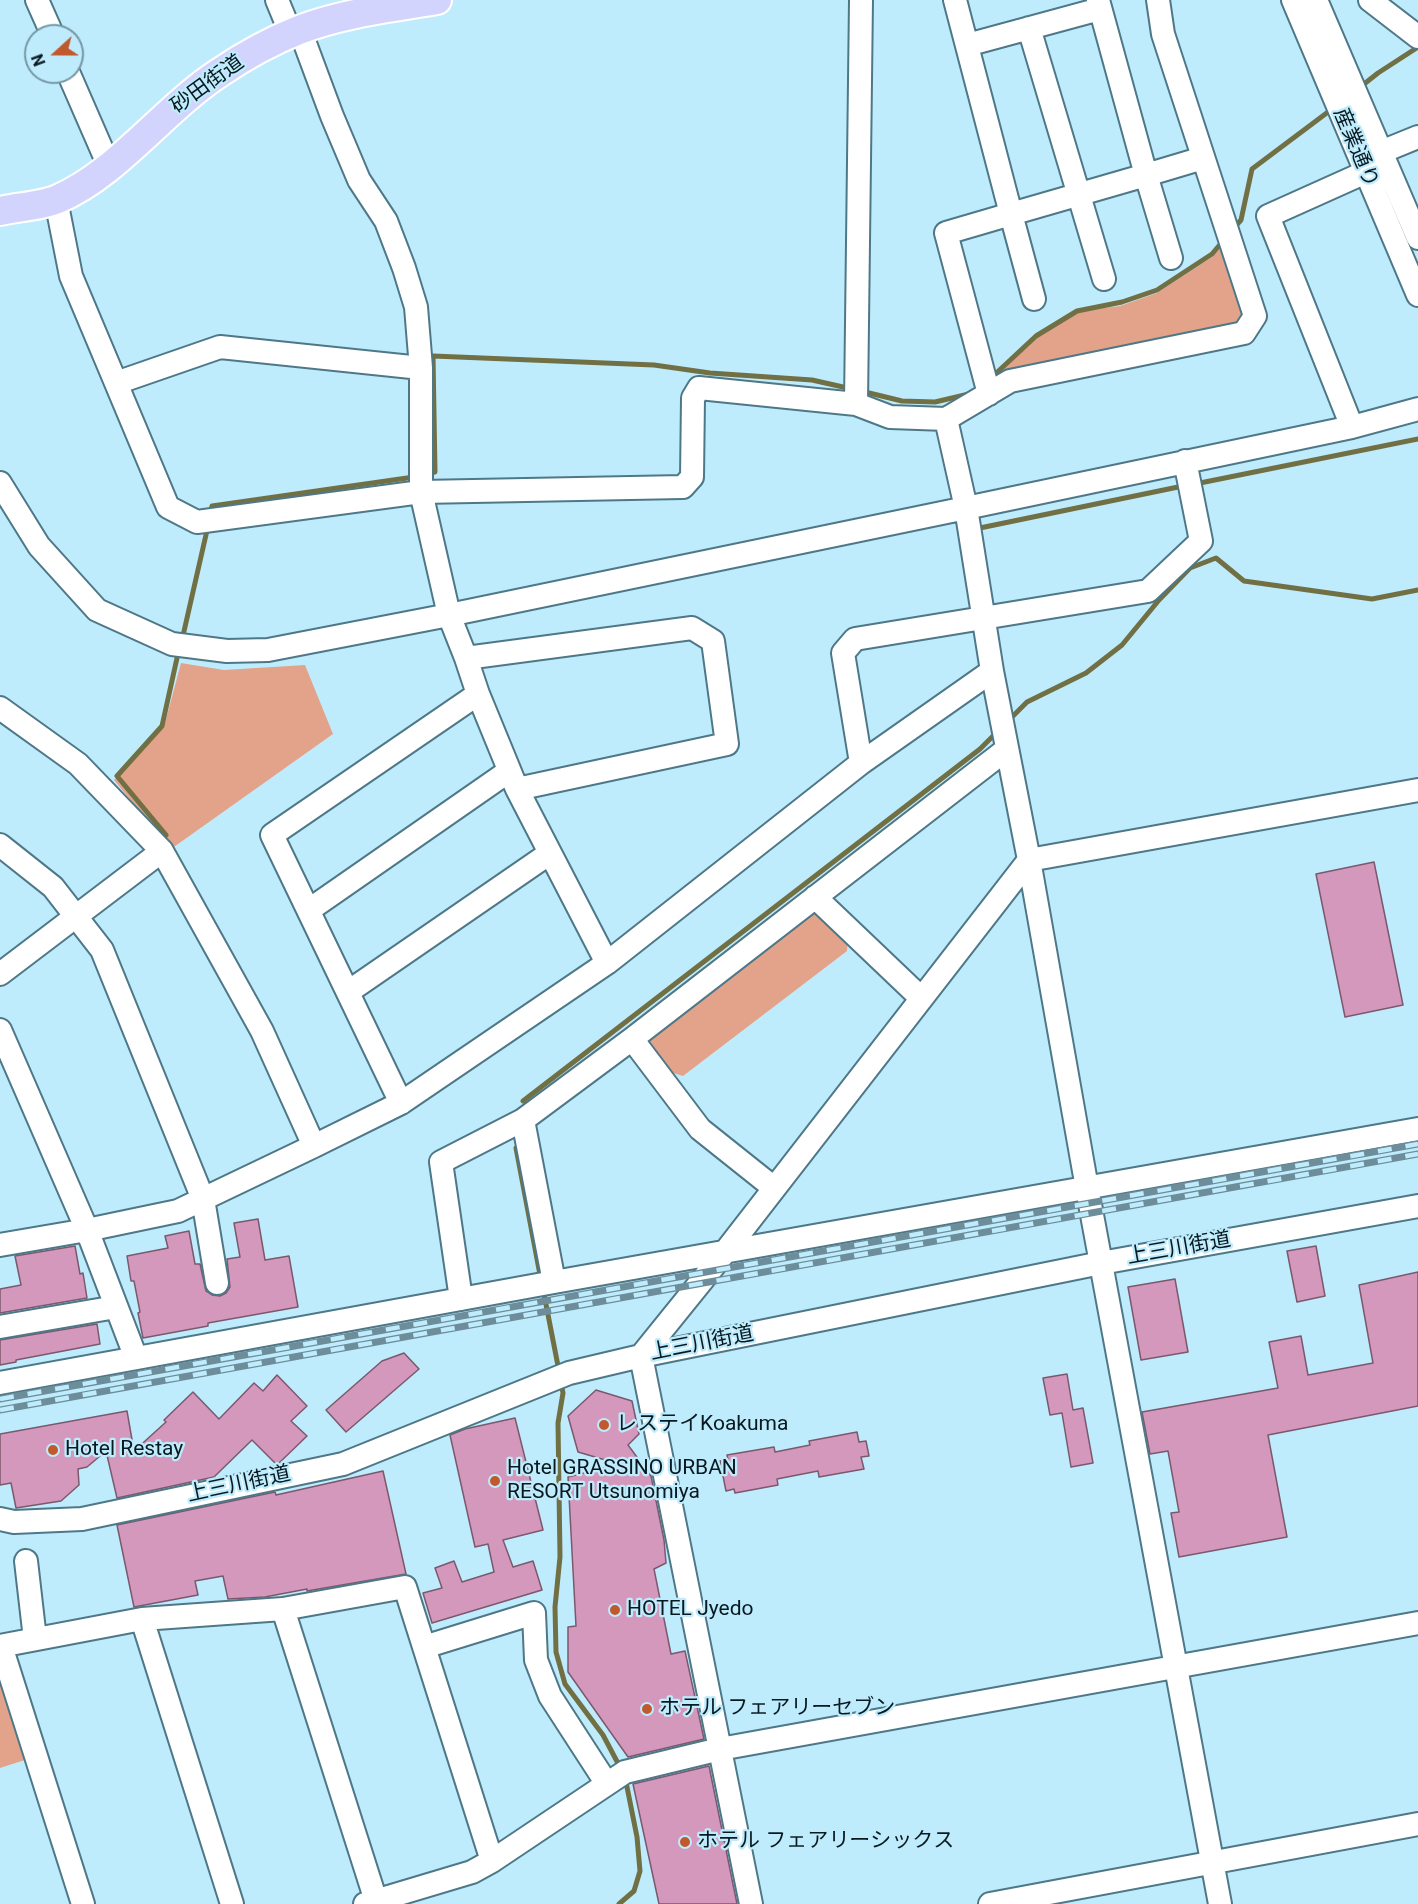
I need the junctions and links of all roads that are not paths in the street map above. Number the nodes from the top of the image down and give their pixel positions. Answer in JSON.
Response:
{"nodes":[{"id":1,"x":37,"y":0,"type":"edge"},
{"id":2,"x":277,"y":0,"type":"edge"},
{"id":3,"x":437,"y":0,"type":"edge"},
{"id":4,"x":861,"y":0,"type":"edge"},
{"id":5,"x":956,"y":0,"type":"edge"},
{"id":6,"x":1158,"y":0,"type":"edge"},
{"id":7,"x":1293,"y":0,"type":"edge"},
{"id":8,"x":1316,"y":0,"type":"edge"},
{"id":9,"x":1370,"y":0,"type":"edge"},
{"id":10,"x":1099,"y":4,"type":"edge"},
{"id":11,"x":48,"y":24,"type":"edge"},
{"id":12,"x":1029,"y":28,"type":"junction"},
{"id":13,"x":296,"y":32,"type":"junction"},
{"id":14,"x":1418,"y":37,"type":"edge"},
{"id":15,"x":967,"y":45,"type":"junction"},
{"id":16,"x":73,"y":84,"type":"edge"},
{"id":17,"x":1418,"y":137,"type":"edge"},
{"id":18,"x":1381,"y":152,"type":"junction"},
{"id":19,"x":1203,"y":158,"type":"junction"},
{"id":20,"x":109,"y":166,"type":"junction"},
{"id":21,"x":1366,"y":172,"type":"junction"},
{"id":22,"x":1146,"y":175,"type":"junction"},
{"id":23,"x":1079,"y":194,"type":"junction"},
{"id":24,"x":56,"y":200,"type":"junction"},
{"id":25,"x":0,"y":211,"type":"edge"},
{"id":26,"x":1011,"y":214,"type":"junction"},
{"id":27,"x":1418,"y":238,"type":"edge"},
{"id":28,"x":1170,"y":258,"type":"dead end"},
{"id":29,"x":1104,"y":279,"type":"dead end"},
{"id":30,"x":1418,"y":295,"type":"edge"},
{"id":31,"x":1034,"y":299,"type":"dead end"},
{"id":32,"x":421,"y":368,"type":"junction"},
{"id":33,"x":116,"y":383,"type":"junction"},
{"id":34,"x":989,"y":394,"type":"junction"},
{"id":35,"x":856,"y":404,"type":"junction"},
{"id":36,"x":1418,"y":409,"type":"edge"},
{"id":37,"x":946,"y":419,"type":"junction"},
{"id":38,"x":1352,"y":427,"type":"junction"},
{"id":39,"x":1185,"y":462,"type":"junction"},
{"id":40,"x":0,"y":483,"type":"edge"},
{"id":41,"x":421,"y":492,"type":"junction"},
{"id":42,"x":966,"y":508,"type":"junction"},
{"id":43,"x":449,"y":615,"type":"junction"},
{"id":44,"x":983,"y":618,"type":"junction"},
{"id":45,"x":466,"y":658,"type":"junction"},
{"id":46,"x":992,"y":671,"type":"junction"},
{"id":47,"x":478,"y":694,"type":"junction"},
{"id":48,"x":0,"y":708,"type":"edge"},
{"id":49,"x":1007,"y":749,"type":"junction"},
{"id":50,"x":861,"y":763,"type":"junction"},
{"id":51,"x":513,"y":780,"type":"junction"},
{"id":52,"x":1418,"y":790,"type":"edge"},
{"id":53,"x":0,"y":845,"type":"edge"},
{"id":54,"x":162,"y":851,"type":"junction"},
{"id":55,"x":550,"y":853,"type":"junction"},
{"id":56,"x":1029,"y":860,"type":"junction"},
{"id":57,"x":815,"y":897,"type":"junction"},
{"id":58,"x":309,"y":910,"type":"junction"},
{"id":59,"x":76,"y":916,"type":"junction"},
{"id":60,"x":607,"y":963,"type":"junction"},
{"id":61,"x":0,"y":974,"type":"edge"},
{"id":62,"x":348,"y":992,"type":"junction"},
{"id":63,"x":921,"y":998,"type":"junction"},
{"id":64,"x":0,"y":1030,"type":"edge"},
{"id":65,"x":632,"y":1039,"type":"junction"},
{"id":66,"x":401,"y":1103,"type":"junction"},
{"id":67,"x":523,"y":1120,"type":"junction"},
{"id":68,"x":1418,"y":1129,"type":"edge"},
{"id":69,"x":314,"y":1146,"type":"junction"},
{"id":70,"x":774,"y":1188,"type":"junction"},
{"id":71,"x":1088,"y":1188,"type":"junction"},
{"id":72,"x":203,"y":1199,"type":"junction"},
{"id":73,"x":1418,"y":1206,"type":"edge"},
{"id":74,"x":87,"y":1230,"type":"junction"},
{"id":75,"x":0,"y":1245,"type":"edge"},
{"id":76,"x":725,"y":1252,"type":"junction"},
{"id":77,"x":1101,"y":1263,"type":"junction"},
{"id":78,"x":554,"y":1282,"type":"junction"},
{"id":79,"x":217,"y":1283,"type":"dead end"},
{"id":80,"x":461,"y":1299,"type":"junction"},
{"id":81,"x":116,"y":1307,"type":"junction"},
{"id":82,"x":0,"y":1327,"type":"edge"},
{"id":83,"x":641,"y":1356,"type":"junction"},
{"id":84,"x":136,"y":1358,"type":"junction"},
{"id":85,"x":0,"y":1383,"type":"edge"},
{"id":86,"x":0,"y":1519,"type":"edge"},
{"id":87,"x":26,"y":1561,"type":"dead end"},
{"id":88,"x":283,"y":1609,"type":"junction"},
{"id":89,"x":142,"y":1619,"type":"junction"},
{"id":90,"x":1418,"y":1623,"type":"edge"},
{"id":91,"x":35,"y":1639,"type":"junction"},
{"id":92,"x":1,"y":1646,"type":"edge"},
{"id":93,"x":424,"y":1647,"type":"junction"},
{"id":94,"x":1176,"y":1666,"type":"junction"},
{"id":95,"x":720,"y":1749,"type":"junction"},
{"id":96,"x":607,"y":1784,"type":"junction"},
{"id":97,"x":1418,"y":1824,"type":"edge"},
{"id":98,"x":492,"y":1862,"type":"junction"},
{"id":99,"x":1212,"y":1862,"type":"junction"},
{"id":100,"x":373,"y":1903,"type":"edge"},
{"id":101,"x":83,"y":1904,"type":"edge"},
{"id":102,"x":232,"y":1904,"type":"edge"},
{"id":103,"x":751,"y":1904,"type":"edge"},
{"id":104,"x":990,"y":1904,"type":"edge"},
{"id":105,"x":1220,"y":1904,"type":"edge"}],
"edges":[{"from":1,"to":11,"type":"street"},
{"from":2,"to":13,"type":"street"},
{"from":3,"to":13,"type":"main road","name":"砂田街道"},
{"from":4,"to":35,"type":"street"},
{"from":5,"to":15,"type":"street"},
{"from":6,"to":19,"type":"street"},
{"from":7,"to":21,"type":"street","name":"産業通り"},
{"from":8,"to":18,"type":"street","name":"産業通り"},
{"from":9,"to":14,"type":"street"},
{"from":10,"to":12,"type":"street"},
{"from":10,"to":22,"type":"street"},
{"from":12,"to":15,"type":"street"},
{"from":12,"to":23,"type":"street"},
{"from":13,"to":20,"type":"main road","name":"砂田街道"},
{"from":13,"to":32,"type":"street"},
{"from":15,"to":26,"type":"street"},
{"from":16,"to":20,"type":"street"},
{"from":17,"to":18,"type":"street"},
{"from":18,"to":21,"type":"street"},
{"from":18,"to":27,"type":"street","name":"産業通り"},
{"from":19,"to":22,"type":"street"},
{"from":19,"to":34,"type":"street"},
{"from":20,"to":24,"type":"main road","name":"砂田街道"},
{"from":21,"to":30,"type":"street","name":"産業通り"},
{"from":21,"to":38,"type":"street"},
{"from":22,"to":23,"type":"street"},
{"from":22,"to":28,"type":"street"},
{"from":23,"to":26,"type":"street"},
{"from":23,"to":29,"type":"street"},
{"from":24,"to":25,"type":"main road","name":"砂田街道"},
{"from":24,"to":33,"type":"street"},
{"from":26,"to":31,"type":"street"},
{"from":26,"to":34,"type":"street"},
{"from":32,"to":33,"type":"street"},
{"from":32,"to":41,"type":"street"},
{"from":33,"to":41,"type":"street"},
{"from":34,"to":37,"type":"street"},
{"from":35,"to":37,"type":"street"},
{"from":35,"to":41,"type":"street"},
{"from":36,"to":38,"type":"street"},
{"from":37,"to":42,"type":"street"},
{"from":38,"to":39,"type":"street"},
{"from":39,"to":42,"type":"street"},
{"from":39,"to":44,"type":"street"},
{"from":40,"to":43,"type":"street"},
{"from":41,"to":43,"type":"street"},
{"from":42,"to":43,"type":"street"},
{"from":42,"to":44,"type":"street"},
{"from":43,"to":45,"type":"street"},
{"from":44,"to":46,"type":"street"},
{"from":44,"to":50,"type":"street"},
{"from":45,"to":47,"type":"street"},
{"from":45,"to":51,"type":"street"},
{"from":46,"to":49,"type":"street"},
{"from":46,"to":50,"type":"street"},
{"from":47,"to":51,"type":"street"},
{"from":47,"to":58,"type":"street"},
{"from":48,"to":54,"type":"street"},
{"from":49,"to":56,"type":"street"},
{"from":49,"to":57,"type":"street"},
{"from":50,"to":60,"type":"street"},
{"from":51,"to":55,"type":"street"},
{"from":51,"to":58,"type":"street"},
{"from":52,"to":56,"type":"street"},
{"from":53,"to":59,"type":"street"},
{"from":54,"to":59,"type":"street"},
{"from":54,"to":69,"type":"street"},
{"from":55,"to":60,"type":"street"},
{"from":55,"to":62,"type":"street"},
{"from":56,"to":63,"type":"street"},
{"from":56,"to":71,"type":"street"},
{"from":57,"to":63,"type":"street"},
{"from":57,"to":65,"type":"street"},
{"from":58,"to":62,"type":"street"},
{"from":59,"to":61,"type":"street"},
{"from":59,"to":72,"type":"street"},
{"from":60,"to":66,"type":"street"},
{"from":62,"to":66,"type":"street"},
{"from":63,"to":70,"type":"street"},
{"from":64,"to":74,"type":"street"},
{"from":65,"to":67,"type":"street"},
{"from":65,"to":70,"type":"street"},
{"from":66,"to":69,"type":"street"},
{"from":67,"to":78,"type":"street"},
{"from":67,"to":80,"type":"street"},
{"from":68,"to":71,"type":"street"},
{"from":69,"to":72,"type":"street"},
{"from":70,"to":76,"type":"street"},
{"from":71,"to":76,"type":"street"},
{"from":71,"to":77,"type":"street"},
{"from":72,"to":74,"type":"street"},
{"from":72,"to":79,"type":"street"},
{"from":73,"to":77,"type":"street","name":"上三川街道"},
{"from":74,"to":75,"type":"street"},
{"from":74,"to":81,"type":"street"},
{"from":76,"to":78,"type":"street"},
{"from":76,"to":83,"type":"street"},
{"from":77,"to":83,"type":"street","name":"上三川街道"},
{"from":77,"to":94,"type":"street"},
{"from":78,"to":80,"type":"street"},
{"from":80,"to":84,"type":"street"},
{"from":81,"to":82,"type":"street"},
{"from":81,"to":84,"type":"street"},
{"from":83,"to":86,"type":"street","name":"上三川街道"},
{"from":83,"to":95,"type":"street"},
{"from":84,"to":85,"type":"street"},
{"from":87,"to":91,"type":"street"},
{"from":88,"to":89,"type":"street"},
{"from":88,"to":93,"type":"street"},
{"from":88,"to":100,"type":"street"},
{"from":89,"to":91,"type":"street"},
{"from":89,"to":102,"type":"street"},
{"from":90,"to":94,"type":"street"},
{"from":91,"to":92,"type":"street"},
{"from":92,"to":101,"type":"street"},
{"from":93,"to":96,"type":"street"},
{"from":93,"to":98,"type":"street"},
{"from":94,"to":95,"type":"street"},
{"from":94,"to":99,"type":"street"},
{"from":95,"to":96,"type":"street"},
{"from":95,"to":103,"type":"street"},
{"from":96,"to":98,"type":"street"},
{"from":97,"to":99,"type":"street"},
{"from":98,"to":100,"type":"street"},
{"from":99,"to":104,"type":"street"},
{"from":99,"to":105,"type":"street"}]}
